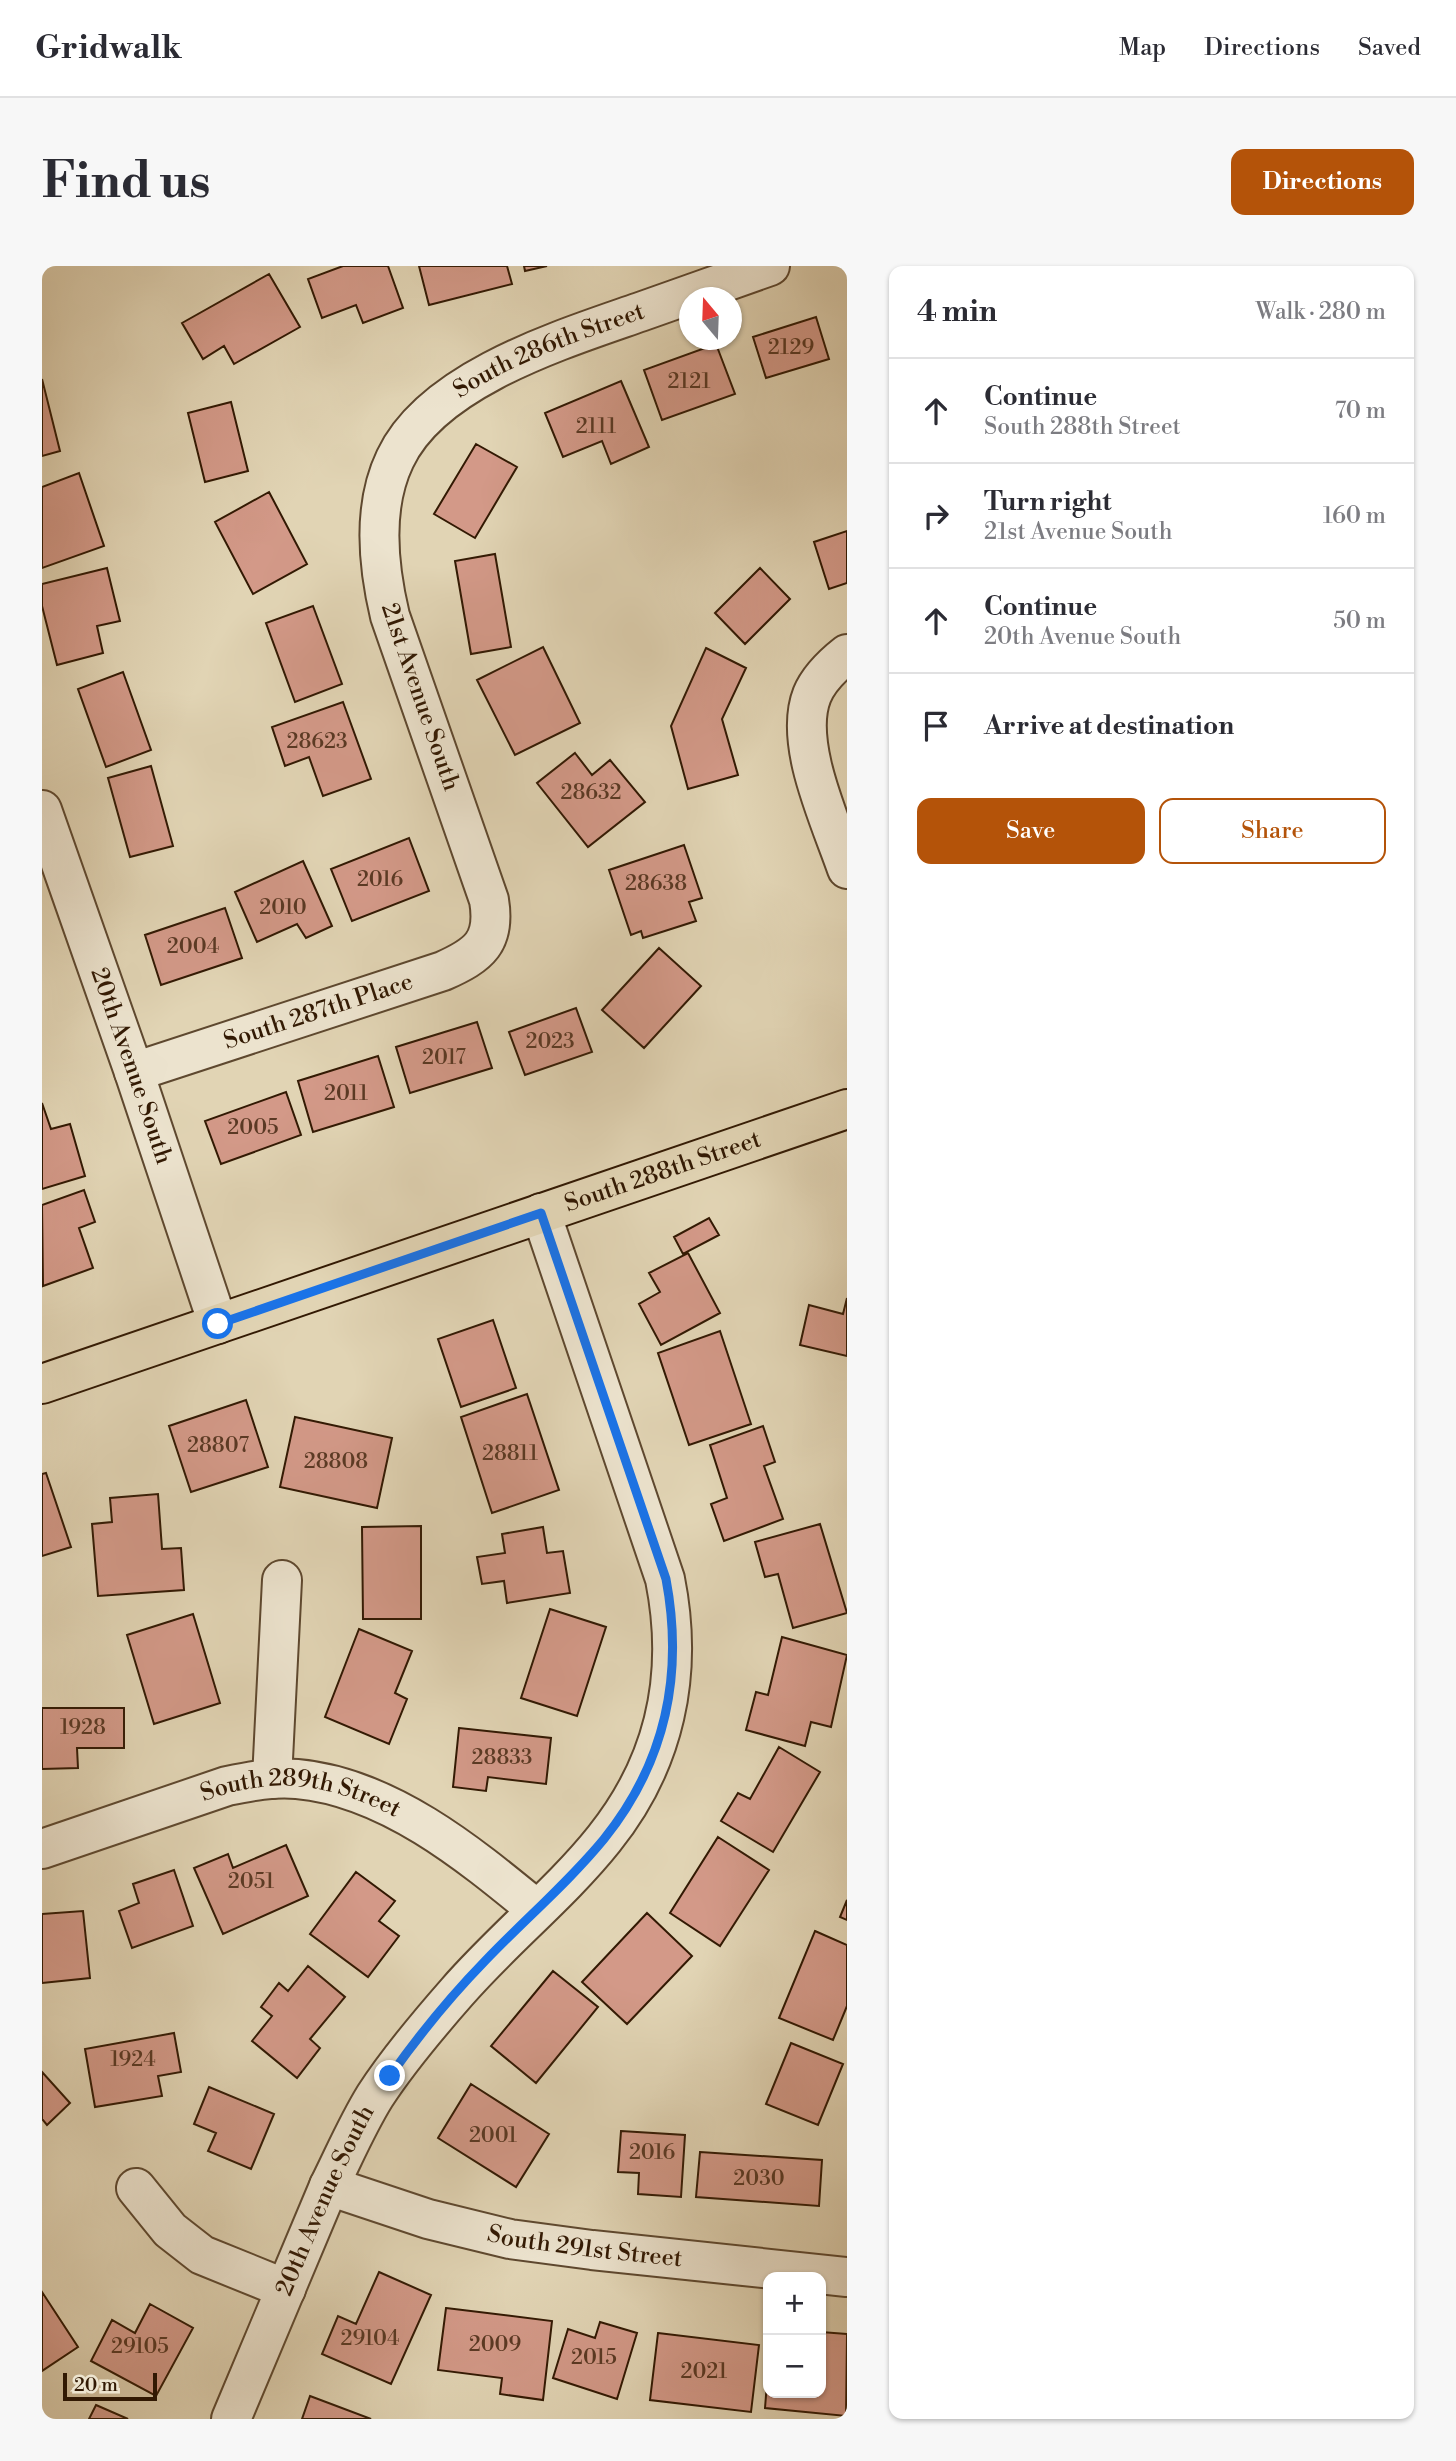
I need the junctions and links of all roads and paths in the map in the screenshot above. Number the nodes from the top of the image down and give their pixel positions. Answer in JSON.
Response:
{"nodes":[{"id":1,"x":770,"y":266,"type":"edge"},
{"id":2,"x":395,"y":459,"type":"joint"},
{"id":3,"x":834,"y":666,"type":"edge"},
{"id":4,"x":42,"y":810,"type":"edge"},
{"id":5,"x":847,"y":869,"type":"edge"},
{"id":6,"x":491,"y":932,"type":"joint"},
{"id":7,"x":134,"y":1072,"type":"junction"},
{"id":8,"x":847,"y":1109,"type":"edge"},
{"id":9,"x":541,"y":1213,"type":"junction"},
{"id":10,"x":218,"y":1324,"type":"junction"},
{"id":11,"x":42,"y":1384,"type":"edge"},
{"id":12,"x":282,"y":1580,"type":"dead end"},
{"id":13,"x":272,"y":1779,"type":"junction"},
{"id":14,"x":42,"y":1849,"type":"edge"},
{"id":15,"x":536,"y":1909,"type":"junction"},
{"id":16,"x":329,"y":2186,"type":"junction"},
{"id":17,"x":136,"y":2188,"type":"dead end"},
{"id":18,"x":847,"y":2277,"type":"edge"},
{"id":19,"x":286,"y":2289,"type":"junction"},
{"id":20,"x":232,"y":2419,"type":"edge"}],
"edges":[{"from":1,"to":2,"type":"street","name":"South 286th Street"},
{"from":2,"to":6,"type":"street","name":"21st Avenue South"},
{"from":3,"to":5,"type":"street"},
{"from":4,"to":7,"type":"street","name":"20th Avenue South"},
{"from":6,"to":7,"type":"street","name":"South 287th Place"},
{"from":7,"to":10,"type":"street","name":"20th Avenue South"},
{"from":8,"to":9,"type":"main road","name":"South 288th Street"},
{"from":9,"to":10,"type":"main road","name":"South 288th Street"},
{"from":9,"to":15,"type":"street"},
{"from":10,"to":11,"type":"main road","name":"South 288th Street"},
{"from":12,"to":13,"type":"street"},
{"from":13,"to":14,"type":"street","name":"South 289th Street"},
{"from":13,"to":15,"type":"street","name":"South 289th Street"},
{"from":15,"to":16,"type":"street","name":"20th Avenue South"},
{"from":16,"to":18,"type":"street","name":"South 291st Street"},
{"from":16,"to":19,"type":"street","name":"20th Avenue South"},
{"from":17,"to":19,"type":"street"},
{"from":19,"to":20,"type":"street","name":"20th Avenue South"}]}
